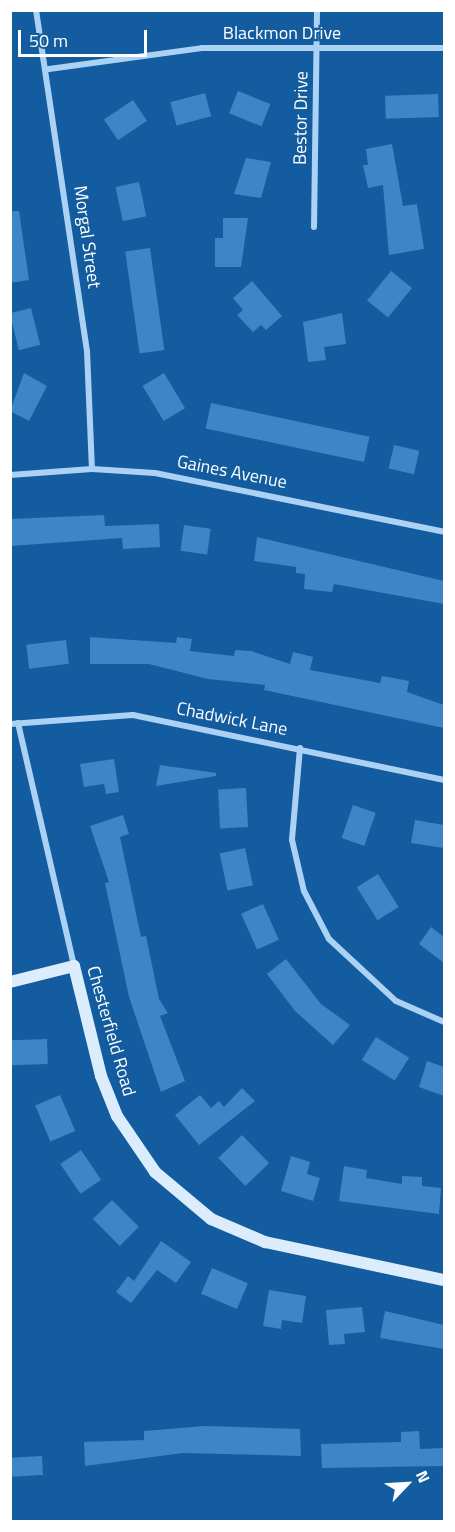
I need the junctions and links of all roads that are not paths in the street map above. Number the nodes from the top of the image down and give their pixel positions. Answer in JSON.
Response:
{"nodes":[{"id":1,"x":36,"y":10,"type":"edge"},
{"id":2,"x":317,"y":10,"type":"edge"},
{"id":3,"x":317,"y":47,"type":"junction"},
{"id":4,"x":444,"y":48,"type":"edge"},
{"id":5,"x":49,"y":69,"type":"junction"},
{"id":6,"x":314,"y":226,"type":"dead end"},
{"id":7,"x":92,"y":469,"type":"junction"},
{"id":8,"x":10,"y":475,"type":"edge"},
{"id":9,"x":444,"y":531,"type":"edge"},
{"id":10,"x":14,"y":723,"type":"edge"},
{"id":11,"x":300,"y":748,"type":"junction"},
{"id":12,"x":444,"y":780,"type":"edge"},
{"id":13,"x":74,"y":966,"type":"junction"},
{"id":14,"x":10,"y":982,"type":"edge"},
{"id":15,"x":444,"y":1022,"type":"edge"},
{"id":16,"x":444,"y":1280,"type":"edge"}],
"edges":[{"from":1,"to":5,"type":"street","name":"Morgal Street"},
{"from":2,"to":3,"type":"street","name":"Bestor Drive"},
{"from":3,"to":4,"type":"street","name":"Blackmon Drive"},
{"from":3,"to":5,"type":"street","name":"Blackmon Drive"},
{"from":3,"to":6,"type":"street","name":"Bestor Drive"},
{"from":5,"to":7,"type":"street","name":"Morgal Street"},
{"from":7,"to":8,"type":"street","name":"Gaines Avenue"},
{"from":7,"to":9,"type":"street","name":"Gaines Avenue"},
{"from":10,"to":11,"type":"street","name":"Chadwick Lane"},
{"from":10,"to":13,"type":"street","name":"Chesterfield Road"},
{"from":11,"to":12,"type":"street","name":"Chadwick Lane"},
{"from":11,"to":15,"type":"street"},
{"from":13,"to":14,"type":"street"},
{"from":13,"to":16,"type":"street","name":"Chesterfield Road"}]}
